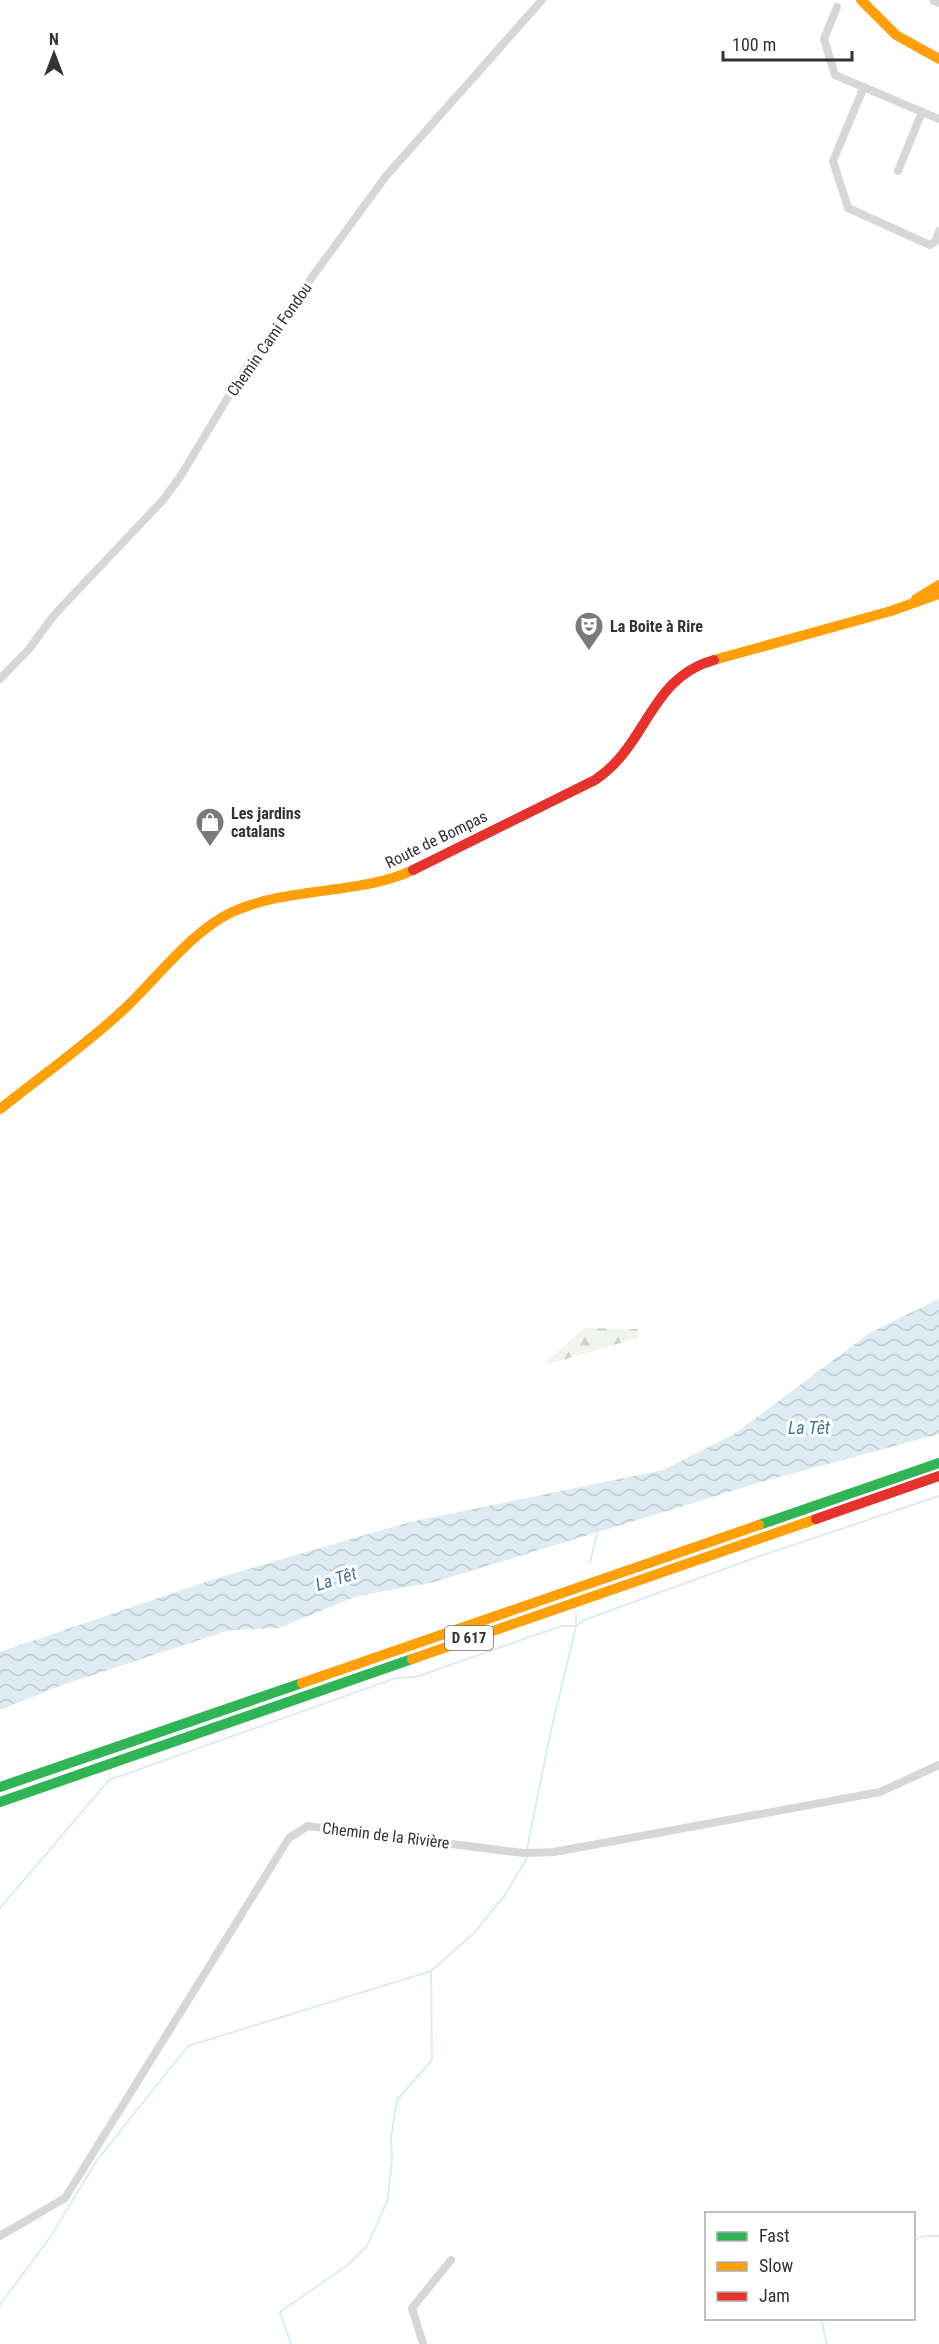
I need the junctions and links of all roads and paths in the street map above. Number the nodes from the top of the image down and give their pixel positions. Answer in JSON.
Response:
{"nodes":[{"id":1,"x":542,"y":0,"type":"edge"},
{"id":2,"x":861,"y":0,"type":"edge"},
{"id":3,"x":837,"y":7,"type":"dead end"},
{"id":4,"x":939,"y":60,"type":"edge"},
{"id":5,"x":864,"y":87,"type":"junction"},
{"id":6,"x":922,"y":112,"type":"junction"},
{"id":7,"x":939,"y":119,"type":"edge"},
{"id":8,"x":898,"y":171,"type":"dead end"},
{"id":9,"x":939,"y":231,"type":"edge"},
{"id":10,"x":939,"y":585,"type":"edge"},
{"id":11,"x":939,"y":594,"type":"edge"},
{"id":12,"x":891,"y":611,"type":"junction"},
{"id":13,"x":0,"y":679,"type":"edge"},
{"id":14,"x":0,"y":1109,"type":"edge"},
{"id":15,"x":939,"y":1463,"type":"edge"},
{"id":16,"x":939,"y":1476,"type":"edge"},
{"id":17,"x":939,"y":1766,"type":"edge"},
{"id":18,"x":0,"y":1788,"type":"edge"},
{"id":19,"x":0,"y":1802,"type":"edge"},
{"id":20,"x":0,"y":2236,"type":"edge"},
{"id":21,"x":451,"y":2260,"type":"dead end"},
{"id":22,"x":423,"y":2344,"type":"edge"}],
"edges":[{"from":1,"to":13,"type":"street","name":"Chemin Cami Fondou"},
{"from":2,"to":4,"type":"main road"},
{"from":3,"to":5,"type":"street"},
{"from":5,"to":6,"type":"street"},
{"from":5,"to":9,"type":"street"},
{"from":6,"to":7,"type":"street"},
{"from":6,"to":8,"type":"street"},
{"from":10,"to":12,"type":"main road"},
{"from":11,"to":12,"type":"main road"},
{"from":12,"to":14,"type":"main road","name":"Route de Bompas"},
{"from":15,"to":18,"type":"main road","number":"D 617"},
{"from":16,"to":19,"type":"main road","number":"D 617"},
{"from":17,"to":20,"type":"street","name":"Chemin de la Rivière"},
{"from":21,"to":22,"type":"street"}]}
